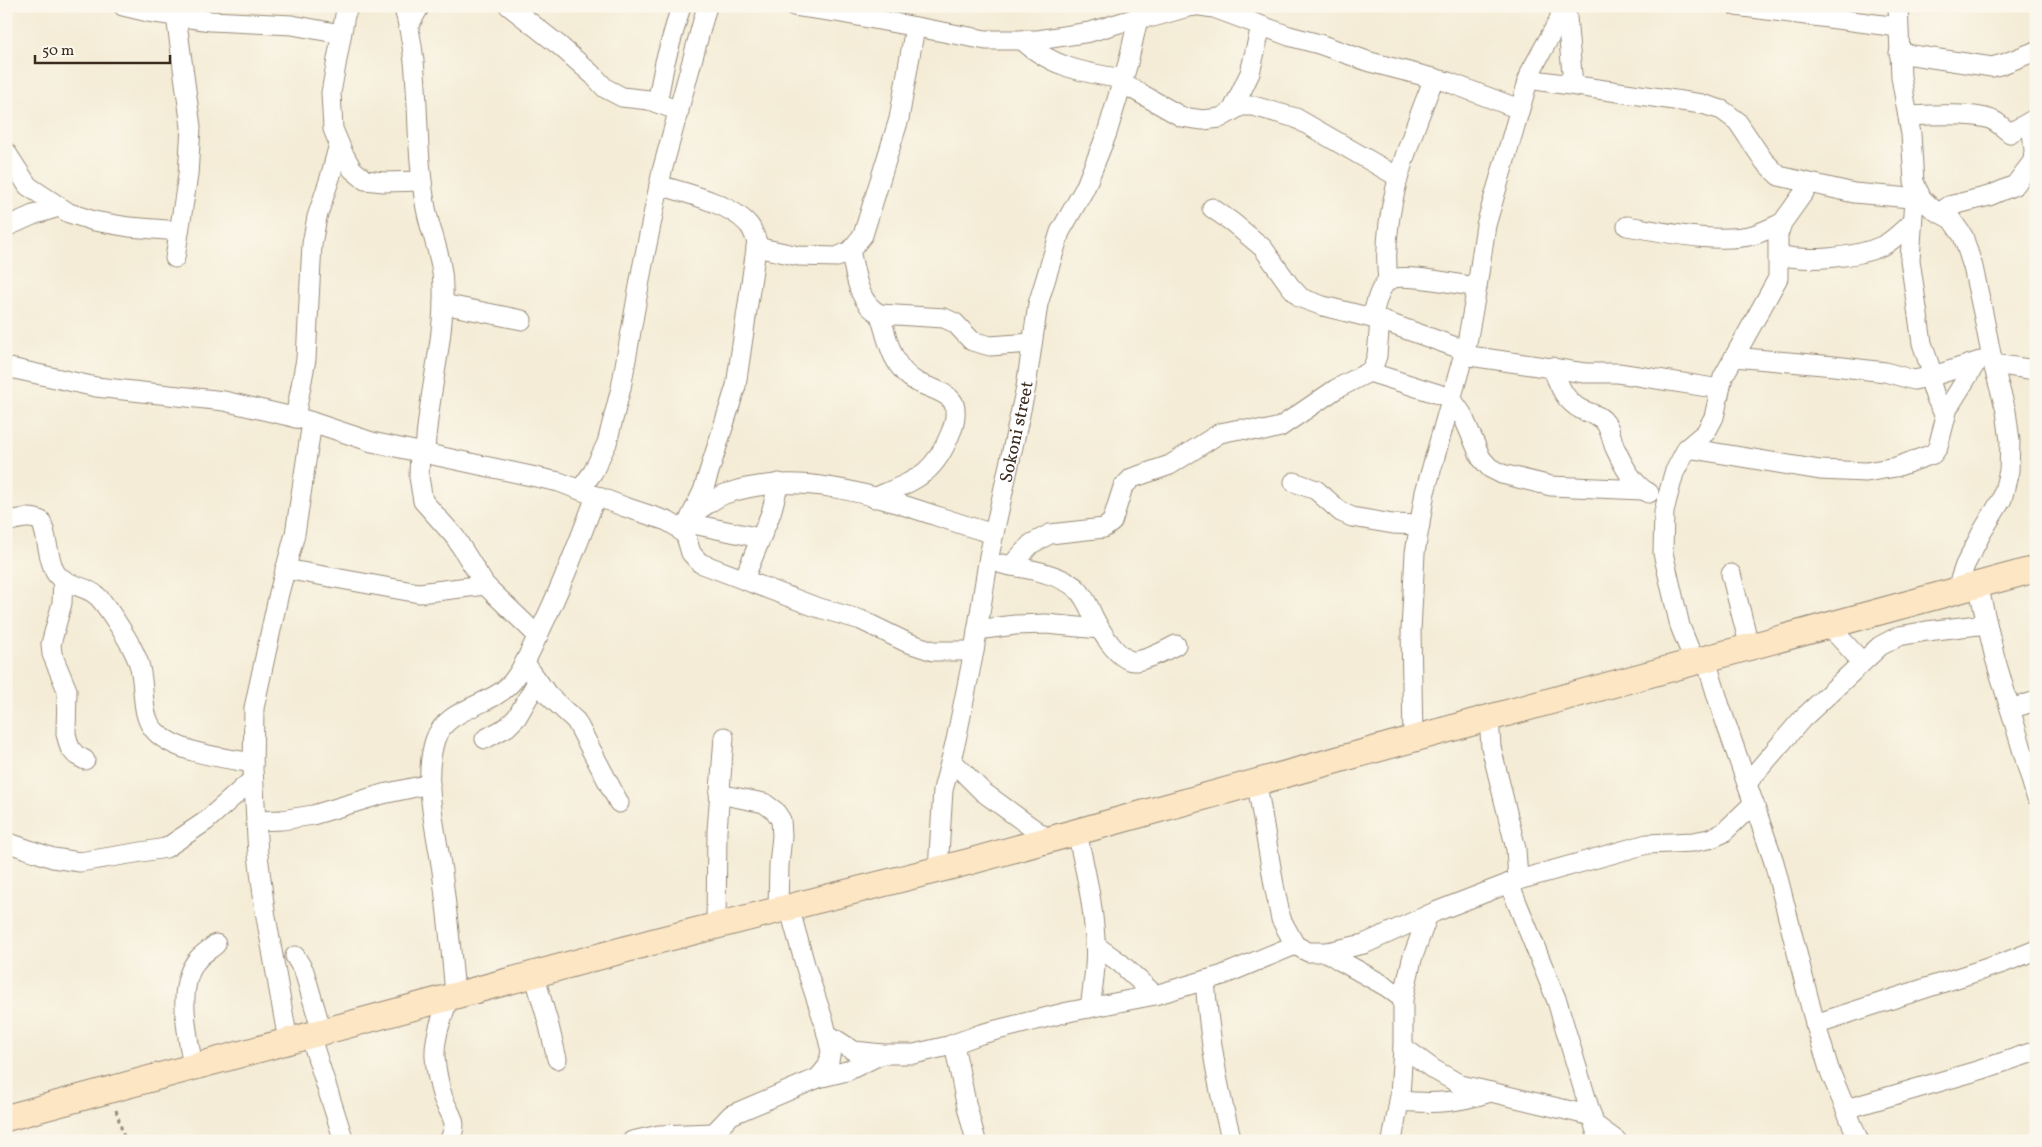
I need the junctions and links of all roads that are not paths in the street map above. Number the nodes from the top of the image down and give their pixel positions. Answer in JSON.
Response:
{"nodes":[{"id":1,"x":124,"y":6,"type":"edge"},
{"id":2,"x":349,"y":6,"type":"edge"},
{"id":3,"x":403,"y":6,"type":"edge"},
{"id":4,"x":420,"y":6,"type":"edge"},
{"id":5,"x":509,"y":6,"type":"edge"},
{"id":6,"x":681,"y":6,"type":"edge"},
{"id":7,"x":707,"y":6,"type":"edge"},
{"id":8,"x":794,"y":6,"type":"edge"},
{"id":9,"x":1562,"y":6,"type":"edge"},
{"id":10,"x":1566,"y":6,"type":"edge"},
{"id":11,"x":1736,"y":6,"type":"edge"},
{"id":12,"x":1898,"y":6,"type":"edge"},
{"id":13,"x":1202,"y":7,"type":"edge"},
{"id":14,"x":1140,"y":12,"type":"edge"},
{"id":15,"x":176,"y":16,"type":"junction"},
{"id":16,"x":409,"y":25,"type":"junction"},
{"id":17,"x":1261,"y":26,"type":"junction"},
{"id":18,"x":915,"y":27,"type":"junction"},
{"id":19,"x":1898,"y":27,"type":"junction"},
{"id":20,"x":341,"y":34,"type":"junction"},
{"id":21,"x":1022,"y":40,"type":"junction"},
{"id":22,"x":2036,"y":51,"type":"edge"},
{"id":23,"x":1899,"y":53,"type":"junction"},
{"id":24,"x":1434,"y":78,"type":"junction"},
{"id":25,"x":1528,"y":79,"type":"junction"},
{"id":26,"x":1122,"y":81,"type":"junction"},
{"id":27,"x":1573,"y":86,"type":"junction"},
{"id":28,"x":657,"y":103,"type":"junction"},
{"id":29,"x":1519,"y":109,"type":"junction"},
{"id":30,"x":679,"y":111,"type":"junction"},
{"id":31,"x":1232,"y":111,"type":"junction"},
{"id":32,"x":1908,"y":116,"type":"junction"},
{"id":33,"x":2036,"y":119,"type":"edge"},
{"id":34,"x":339,"y":144,"type":"junction"},
{"id":35,"x":6,"y":152,"type":"edge"},
{"id":36,"x":1398,"y":177,"type":"junction"},
{"id":37,"x":422,"y":181,"type":"junction"},
{"id":38,"x":1810,"y":184,"type":"junction"},
{"id":39,"x":659,"y":185,"type":"junction"},
{"id":40,"x":1918,"y":199,"type":"junction"},
{"id":41,"x":60,"y":207,"type":"junction"},
{"id":42,"x":1212,"y":208,"type":"dead end"},
{"id":43,"x":1939,"y":213,"type":"junction"},
{"id":44,"x":1912,"y":222,"type":"junction"},
{"id":45,"x":1782,"y":223,"type":"junction"},
{"id":46,"x":6,"y":226,"type":"edge"},
{"id":47,"x":1627,"y":226,"type":"dead end"},
{"id":48,"x":179,"y":231,"type":"junction"},
{"id":49,"x":756,"y":247,"type":"junction"},
{"id":50,"x":850,"y":251,"type":"junction"},
{"id":51,"x":1779,"y":255,"type":"junction"},
{"id":52,"x":175,"y":258,"type":"dead end"},
{"id":53,"x":1388,"y":281,"type":"junction"},
{"id":54,"x":1477,"y":287,"type":"junction"},
{"id":55,"x":443,"y":304,"type":"junction"},
{"id":56,"x":880,"y":314,"type":"junction"},
{"id":57,"x":1376,"y":319,"type":"junction"},
{"id":58,"x":522,"y":320,"type":"dead end"},
{"id":59,"x":1032,"y":343,"type":"junction"},
{"id":60,"x":1464,"y":352,"type":"junction"},
{"id":61,"x":1734,"y":357,"type":"junction"},
{"id":62,"x":1987,"y":361,"type":"junction"},
{"id":63,"x":6,"y":367,"type":"edge"},
{"id":64,"x":1552,"y":367,"type":"junction"},
{"id":65,"x":2036,"y":370,"type":"edge"},
{"id":66,"x":1369,"y":372,"type":"junction"},
{"id":67,"x":1931,"y":377,"type":"junction"},
{"id":68,"x":1720,"y":390,"type":"junction"},
{"id":69,"x":1451,"y":398,"type":"junction"},
{"id":70,"x":1945,"y":416,"type":"junction"},
{"id":71,"x":304,"y":420,"type":"junction"},
{"id":72,"x":1687,"y":448,"type":"junction"},
{"id":73,"x":423,"y":452,"type":"junction"},
{"id":74,"x":1294,"y":482,"type":"dead end"},
{"id":75,"x":779,"y":483,"type":"junction"},
{"id":76,"x":1642,"y":490,"type":"junction"},
{"id":77,"x":588,"y":493,"type":"junction"},
{"id":78,"x":874,"y":498,"type":"junction"},
{"id":79,"x":1667,"y":499,"type":"junction"},
{"id":80,"x":6,"y":522,"type":"edge"},
{"id":81,"x":688,"y":523,"type":"junction"},
{"id":82,"x":1420,"y":525,"type":"junction"},
{"id":83,"x":994,"y":534,"type":"junction"},
{"id":84,"x":760,"y":538,"type":"junction"},
{"id":85,"x":988,"y":560,"type":"junction"},
{"id":86,"x":1011,"y":566,"type":"junction"},
{"id":87,"x":286,"y":569,"type":"junction"},
{"id":88,"x":2036,"y":569,"type":"edge"},
{"id":89,"x":1731,"y":574,"type":"dead end"},
{"id":90,"x":63,"y":579,"type":"junction"},
{"id":91,"x":744,"y":579,"type":"junction"},
{"id":92,"x":485,"y":585,"type":"junction"},
{"id":93,"x":1967,"y":588,"type":"junction"},
{"id":94,"x":1987,"y":624,"type":"junction"},
{"id":95,"x":1829,"y":626,"type":"junction"},
{"id":96,"x":1100,"y":629,"type":"junction"},
{"id":97,"x":977,"y":630,"type":"junction"},
{"id":98,"x":538,"y":636,"type":"junction"},
{"id":99,"x":1176,"y":646,"type":"dead end"},
{"id":100,"x":1750,"y":648,"type":"junction"},
{"id":101,"x":974,"y":651,"type":"junction"},
{"id":102,"x":1700,"y":661,"type":"junction"},
{"id":103,"x":1862,"y":662,"type":"junction"},
{"id":104,"x":524,"y":663,"type":"junction"},
{"id":105,"x":537,"y":682,"type":"junction"},
{"id":106,"x":2036,"y":701,"type":"edge"},
{"id":107,"x":2010,"y":709,"type":"junction"},
{"id":108,"x":1489,"y":718,"type":"junction"},
{"id":109,"x":724,"y":737,"type":"dead end"},
{"id":110,"x":485,"y":739,"type":"dead end"},
{"id":111,"x":1413,"y":740,"type":"junction"},
{"id":112,"x":85,"y":760,"type":"dead end"},
{"id":113,"x":951,"y":760,"type":"junction"},
{"id":114,"x":253,"y":771,"type":"junction"},
{"id":115,"x":1747,"y":783,"type":"junction"},
{"id":116,"x":430,"y":784,"type":"junction"},
{"id":117,"x":1257,"y":784,"type":"junction"},
{"id":118,"x":719,"y":794,"type":"junction"},
{"id":119,"x":2036,"y":796,"type":"edge"},
{"id":120,"x":619,"y":803,"type":"dead end"},
{"id":121,"x":1754,"y":803,"type":"junction"},
{"id":122,"x":256,"y":821,"type":"junction"},
{"id":123,"x":1078,"y":833,"type":"junction"},
{"id":124,"x":1049,"y":840,"type":"junction"},
{"id":125,"x":6,"y":842,"type":"edge"},
{"id":126,"x":938,"y":870,"type":"junction"},
{"id":127,"x":1514,"y":882,"type":"junction"},
{"id":128,"x":784,"y":908,"type":"junction"},
{"id":129,"x":1428,"y":915,"type":"junction"},
{"id":130,"x":716,"y":925,"type":"junction"},
{"id":131,"x":216,"y":944,"type":"dead end"},
{"id":132,"x":1095,"y":945,"type":"junction"},
{"id":133,"x":1296,"y":946,"type":"junction"},
{"id":134,"x":2036,"y":950,"type":"edge"},
{"id":135,"x":1327,"y":952,"type":"junction"},
{"id":136,"x":295,"y":956,"type":"dead end"},
{"id":137,"x":534,"y":974,"type":"junction"},
{"id":138,"x":1206,"y":980,"type":"junction"},
{"id":139,"x":1155,"y":995,"type":"junction"},
{"id":140,"x":452,"y":996,"type":"junction"},
{"id":141,"x":1403,"y":999,"type":"junction"},
{"id":142,"x":1090,"y":1008,"type":"junction"},
{"id":143,"x":1815,"y":1024,"type":"junction"},
{"id":144,"x":827,"y":1034,"type":"junction"},
{"id":145,"x":307,"y":1036,"type":"junction"},
{"id":146,"x":954,"y":1044,"type":"junction"},
{"id":147,"x":1403,"y":1048,"type":"junction"},
{"id":148,"x":2036,"y":1051,"type":"edge"},
{"id":149,"x":882,"y":1054,"type":"junction"},
{"id":150,"x":557,"y":1059,"type":"dead end"},
{"id":151,"x":193,"y":1067,"type":"junction"},
{"id":152,"x":818,"y":1078,"type":"junction"},
{"id":153,"x":1492,"y":1092,"type":"junction"},
{"id":154,"x":1399,"y":1101,"type":"junction"},
{"id":155,"x":1846,"y":1109,"type":"junction"},
{"id":156,"x":6,"y":1118,"type":"edge"},
{"id":157,"x":1596,"y":1127,"type":"edge"},
{"id":158,"x":713,"y":1137,"type":"edge"},
{"id":159,"x":344,"y":1141,"type":"edge"},
{"id":160,"x":449,"y":1141,"type":"edge"},
{"id":161,"x":632,"y":1141,"type":"edge"},
{"id":162,"x":976,"y":1141,"type":"edge"},
{"id":163,"x":1232,"y":1141,"type":"edge"},
{"id":164,"x":1392,"y":1141,"type":"edge"},
{"id":165,"x":1617,"y":1141,"type":"edge"},
{"id":166,"x":1859,"y":1141,"type":"edge"}],
"edges":[{"from":1,"to":15,"type":"street"},
{"from":2,"to":20,"type":"street"},
{"from":3,"to":16,"type":"street"},
{"from":4,"to":16,"type":"street"},
{"from":5,"to":28,"type":"street"},
{"from":6,"to":28,"type":"street"},
{"from":7,"to":30,"type":"street"},
{"from":8,"to":18,"type":"street"},
{"from":9,"to":25,"type":"street"},
{"from":10,"to":27,"type":"street"},
{"from":11,"to":19,"type":"street"},
{"from":12,"to":19,"type":"street"},
{"from":13,"to":14,"type":"street"},
{"from":13,"to":17,"type":"street"},
{"from":14,"to":21,"type":"street"},
{"from":14,"to":26,"type":"street","name":"Sokoni street"},
{"from":15,"to":20,"type":"street"},
{"from":15,"to":48,"type":"street"},
{"from":16,"to":37,"type":"street"},
{"from":17,"to":24,"type":"street"},
{"from":17,"to":31,"type":"street"},
{"from":18,"to":21,"type":"street"},
{"from":18,"to":50,"type":"street"},
{"from":19,"to":23,"type":"street"},
{"from":20,"to":34,"type":"street"},
{"from":21,"to":26,"type":"street"},
{"from":22,"to":23,"type":"street"},
{"from":23,"to":32,"type":"street"},
{"from":24,"to":29,"type":"street"},
{"from":24,"to":36,"type":"street"},
{"from":25,"to":27,"type":"street"},
{"from":25,"to":29,"type":"street"},
{"from":26,"to":31,"type":"street"},
{"from":26,"to":59,"type":"street","name":"Sokoni street"},
{"from":27,"to":38,"type":"street"},
{"from":28,"to":30,"type":"street"},
{"from":29,"to":54,"type":"street"},
{"from":30,"to":39,"type":"street"},
{"from":31,"to":36,"type":"street"},
{"from":32,"to":33,"type":"street"},
{"from":32,"to":40,"type":"street"},
{"from":33,"to":43,"type":"street"},
{"from":34,"to":37,"type":"street"},
{"from":34,"to":71,"type":"street"},
{"from":35,"to":41,"type":"street"},
{"from":36,"to":53,"type":"street"},
{"from":37,"to":55,"type":"street"},
{"from":38,"to":40,"type":"street"},
{"from":38,"to":45,"type":"street"},
{"from":39,"to":49,"type":"street"},
{"from":39,"to":77,"type":"street"},
{"from":40,"to":43,"type":"street"},
{"from":40,"to":44,"type":"street"},
{"from":41,"to":46,"type":"street"},
{"from":41,"to":48,"type":"street"},
{"from":42,"to":57,"type":"street"},
{"from":43,"to":62,"type":"street"},
{"from":44,"to":51,"type":"street"},
{"from":44,"to":67,"type":"street"},
{"from":45,"to":47,"type":"street"},
{"from":45,"to":51,"type":"street"},
{"from":48,"to":52,"type":"street"},
{"from":49,"to":50,"type":"street"},
{"from":49,"to":81,"type":"street"},
{"from":50,"to":56,"type":"street"},
{"from":51,"to":61,"type":"street"},
{"from":53,"to":54,"type":"street"},
{"from":53,"to":57,"type":"street"},
{"from":54,"to":60,"type":"street"},
{"from":55,"to":58,"type":"street"},
{"from":55,"to":73,"type":"street"},
{"from":56,"to":59,"type":"street"},
{"from":56,"to":78,"type":"street"},
{"from":57,"to":60,"type":"street"},
{"from":57,"to":66,"type":"street"},
{"from":59,"to":83,"type":"street","name":"Sokoni street"},
{"from":60,"to":64,"type":"street"},
{"from":60,"to":69,"type":"street"},
{"from":61,"to":67,"type":"street"},
{"from":61,"to":68,"type":"street"},
{"from":62,"to":65,"type":"street"},
{"from":62,"to":67,"type":"street"},
{"from":62,"to":70,"type":"street"},
{"from":62,"to":93,"type":"street"},
{"from":63,"to":71,"type":"street"},
{"from":64,"to":68,"type":"street"},
{"from":64,"to":76,"type":"street"},
{"from":66,"to":69,"type":"street"},
{"from":66,"to":86,"type":"street"},
{"from":67,"to":70,"type":"street"},
{"from":68,"to":72,"type":"street"},
{"from":69,"to":76,"type":"street"},
{"from":69,"to":82,"type":"street"},
{"from":70,"to":72,"type":"street"},
{"from":71,"to":73,"type":"street"},
{"from":71,"to":87,"type":"street"},
{"from":72,"to":79,"type":"street"},
{"from":73,"to":77,"type":"street"},
{"from":73,"to":92,"type":"street"},
{"from":74,"to":82,"type":"street"},
{"from":75,"to":78,"type":"street"},
{"from":75,"to":81,"type":"street"},
{"from":75,"to":84,"type":"street"},
{"from":76,"to":79,"type":"street"},
{"from":77,"to":81,"type":"street"},
{"from":77,"to":98,"type":"street"},
{"from":78,"to":83,"type":"street"},
{"from":79,"to":102,"type":"street"},
{"from":80,"to":90,"type":"street"},
{"from":81,"to":84,"type":"street"},
{"from":81,"to":91,"type":"street"},
{"from":82,"to":111,"type":"street"},
{"from":83,"to":85,"type":"street","name":"Sokoni street"},
{"from":84,"to":91,"type":"street"},
{"from":85,"to":86,"type":"street"},
{"from":85,"to":97,"type":"street","name":"Sokoni street"},
{"from":86,"to":96,"type":"street"},
{"from":87,"to":92,"type":"street"},
{"from":87,"to":114,"type":"street"},
{"from":88,"to":93,"type":"street"},
{"from":89,"to":100,"type":"street"},
{"from":90,"to":112,"type":"street"},
{"from":90,"to":114,"type":"street"},
{"from":91,"to":101,"type":"street"},
{"from":92,"to":98,"type":"street"},
{"from":93,"to":94,"type":"street"},
{"from":93,"to":95,"type":"street"},
{"from":94,"to":103,"type":"street"},
{"from":94,"to":107,"type":"street"},
{"from":95,"to":100,"type":"street"},
{"from":95,"to":103,"type":"street"},
{"from":96,"to":97,"type":"street"},
{"from":96,"to":99,"type":"street"},
{"from":97,"to":101,"type":"street","name":"Sokoni street"},
{"from":98,"to":104,"type":"street"},
{"from":100,"to":102,"type":"street"},
{"from":101,"to":113,"type":"street","name":"Sokoni street"},
{"from":102,"to":108,"type":"street"},
{"from":102,"to":115,"type":"street"},
{"from":103,"to":115,"type":"street"},
{"from":104,"to":105,"type":"street"},
{"from":104,"to":116,"type":"street"},
{"from":105,"to":110,"type":"street"},
{"from":105,"to":120,"type":"street"},
{"from":106,"to":107,"type":"street"},
{"from":107,"to":119,"type":"street"},
{"from":108,"to":111,"type":"street"},
{"from":108,"to":127,"type":"street"},
{"from":109,"to":118,"type":"street"},
{"from":111,"to":117,"type":"street"},
{"from":113,"to":124,"type":"street"},
{"from":113,"to":126,"type":"street","name":"Sokoni street"},
{"from":114,"to":122,"type":"street"},
{"from":114,"to":125,"type":"street"},
{"from":115,"to":121,"type":"street"},
{"from":116,"to":122,"type":"street"},
{"from":116,"to":140,"type":"street"},
{"from":117,"to":123,"type":"street"},
{"from":117,"to":133,"type":"street"},
{"from":118,"to":128,"type":"street"},
{"from":118,"to":130,"type":"street"},
{"from":121,"to":127,"type":"street"},
{"from":121,"to":143,"type":"street"},
{"from":122,"to":145,"type":"street"},
{"from":123,"to":124,"type":"street"},
{"from":123,"to":132,"type":"street"},
{"from":124,"to":126,"type":"street"},
{"from":126,"to":128,"type":"street"},
{"from":127,"to":129,"type":"street"},
{"from":127,"to":157,"type":"street"},
{"from":128,"to":130,"type":"street"},
{"from":128,"to":144,"type":"street"},
{"from":129,"to":135,"type":"street"},
{"from":129,"to":141,"type":"street"},
{"from":130,"to":137,"type":"street"},
{"from":131,"to":151,"type":"street"},
{"from":132,"to":139,"type":"street"},
{"from":132,"to":142,"type":"street"},
{"from":133,"to":135,"type":"street"},
{"from":133,"to":138,"type":"street"},
{"from":134,"to":143,"type":"street"},
{"from":135,"to":141,"type":"street"},
{"from":136,"to":145,"type":"street"},
{"from":137,"to":140,"type":"street"},
{"from":137,"to":150,"type":"street"},
{"from":138,"to":139,"type":"street"},
{"from":138,"to":163,"type":"street"},
{"from":139,"to":142,"type":"street"},
{"from":140,"to":145,"type":"street"},
{"from":140,"to":160,"type":"street"},
{"from":141,"to":147,"type":"street"},
{"from":142,"to":146,"type":"street"},
{"from":143,"to":155,"type":"street"},
{"from":144,"to":149,"type":"street"},
{"from":144,"to":152,"type":"street"},
{"from":145,"to":151,"type":"street"},
{"from":145,"to":159,"type":"street"},
{"from":146,"to":149,"type":"street"},
{"from":146,"to":162,"type":"street"},
{"from":147,"to":153,"type":"street"},
{"from":147,"to":154,"type":"street"},
{"from":148,"to":155,"type":"street"},
{"from":149,"to":152,"type":"street"},
{"from":151,"to":156,"type":"street"},
{"from":152,"to":158,"type":"street"},
{"from":153,"to":154,"type":"street"},
{"from":153,"to":157,"type":"street"},
{"from":154,"to":164,"type":"street"},
{"from":155,"to":166,"type":"street"},
{"from":157,"to":165,"type":"street"},
{"from":158,"to":161,"type":"street"}]}
